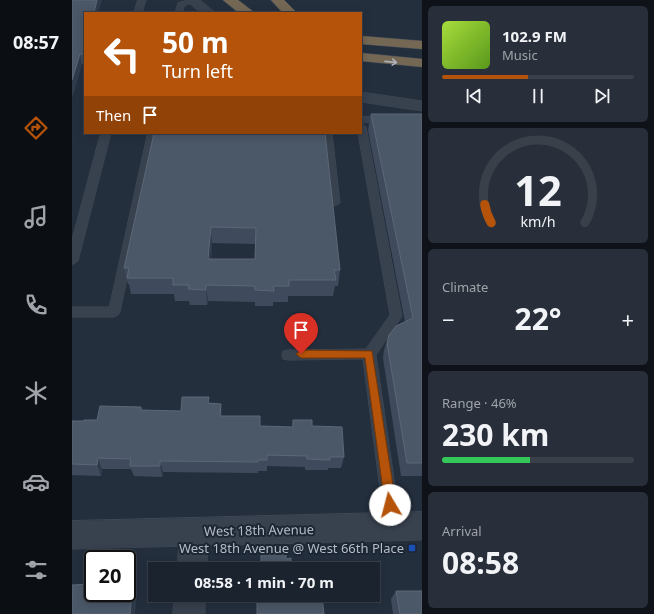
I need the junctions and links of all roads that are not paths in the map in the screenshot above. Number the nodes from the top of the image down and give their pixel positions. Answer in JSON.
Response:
{"nodes":[{"id":1,"x":142,"y":0,"type":"edge"},
{"id":2,"x":192,"y":0,"type":"edge"},
{"id":3,"x":229,"y":0,"type":"edge"},
{"id":4,"x":277,"y":0,"type":"edge"},
{"id":5,"x":138,"y":12,"type":"edge"},
{"id":6,"x":179,"y":12,"type":"edge"},
{"id":7,"x":208,"y":12,"type":"edge"},
{"id":8,"x":247,"y":12,"type":"edge"},
{"id":9,"x":289,"y":12,"type":"edge"},
{"id":10,"x":362,"y":40,"type":"edge"},
{"id":11,"x":421,"y":45,"type":"edge"},
{"id":12,"x":362,"y":57,"type":"edge"},
{"id":13,"x":422,"y":64,"type":"edge"},
{"id":14,"x":362,"y":97,"type":"edge"},
{"id":15,"x":422,"y":106,"type":"edge"},
{"id":16,"x":392,"y":119,"type":"edge"},
{"id":17,"x":362,"y":120,"type":"edge"},
{"id":18,"x":362,"y":133,"type":"edge"},
{"id":19,"x":106,"y":134,"type":"edge"},
{"id":20,"x":153,"y":134,"type":"edge"},
{"id":21,"x":327,"y":134,"type":"edge"},
{"id":22,"x":336,"y":203,"type":"dead end"},
{"id":23,"x":72,"y":261,"type":"edge"},
{"id":24,"x":72,"y":312,"type":"edge"},
{"id":25,"x":369,"y":354,"type":"junction"},
{"id":26,"x":288,"y":355,"type":"dead end"},
{"id":27,"x":422,"y":526,"type":"edge"},
{"id":28,"x":393,"y":527,"type":"junction"},
{"id":29,"x":194,"y":532,"type":"junction"},
{"id":30,"x":72,"y":535,"type":"edge"},
{"id":31,"x":192,"y":562,"type":"edge"},
{"id":32,"x":190,"y":602,"type":"edge"},
{"id":33,"x":189,"y":614,"type":"edge"}],
"edges":[{"from":1,"to":5,"type":"lane"},
{"from":2,"to":6,"type":"lane"},
{"from":2,"to":7,"type":"street"},
{"from":3,"to":8,"type":"highway"},
{"from":4,"to":9,"type":"highway"},
{"from":10,"to":11,"type":"highway"},
{"from":12,"to":13,"type":"highway","one_way":true},
{"from":14,"to":15,"type":"street"},
{"from":16,"to":17,"type":"lane"},
{"from":18,"to":25,"type":"lane"},
{"from":19,"to":23,"type":"lane"},
{"from":20,"to":24,"type":"lane"},
{"from":21,"to":22,"type":"lane"},
{"from":25,"to":26,"type":"lane"},
{"from":25,"to":28,"type":"lane"},
{"from":27,"to":28,"type":"street","name":"West 18th Avenue"},
{"from":28,"to":29,"type":"street","name":"West 18th Avenue"},
{"from":29,"to":30,"type":"street","name":"West 18th Avenue"},
{"from":29,"to":31,"type":"street"},
{"from":32,"to":33,"type":"street"}]}
